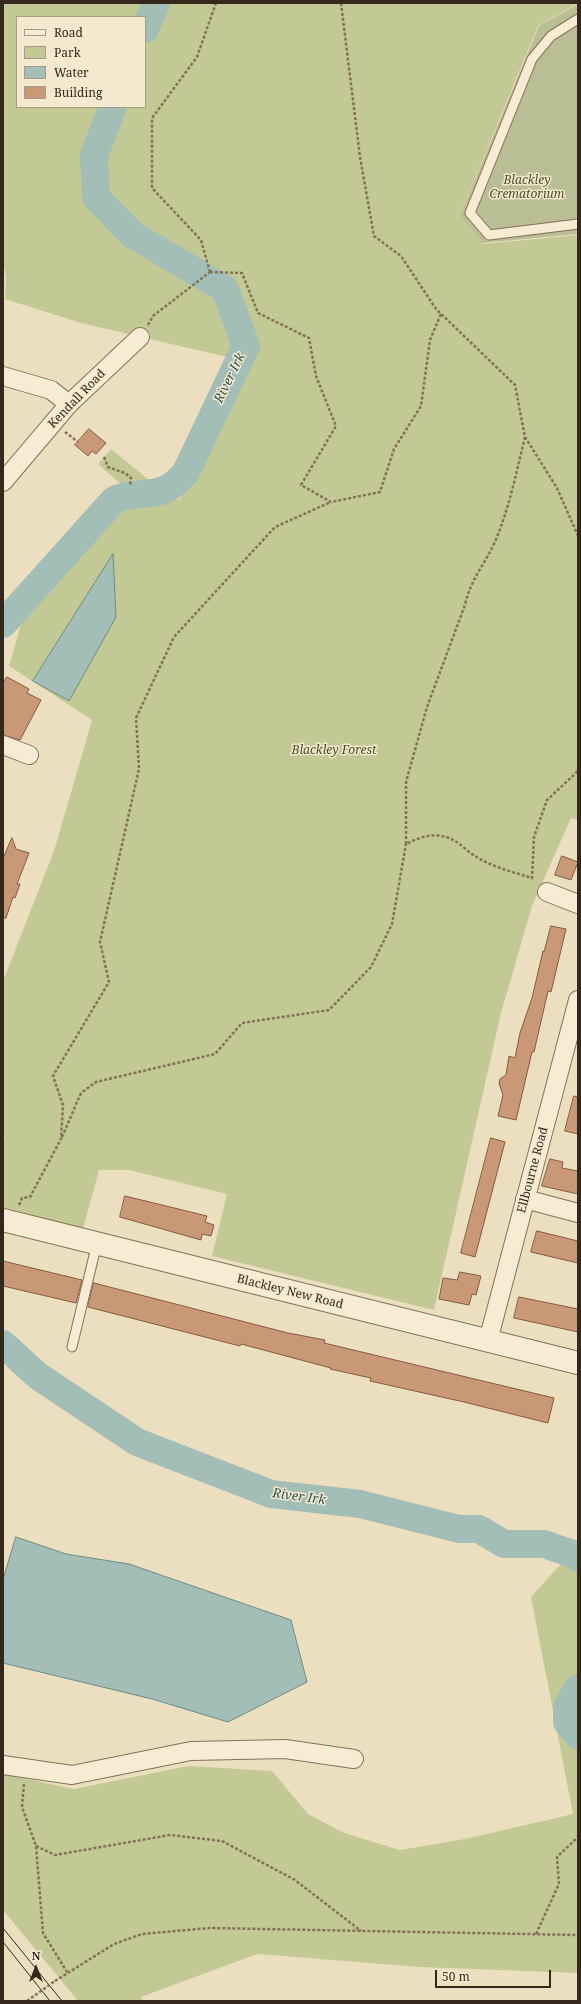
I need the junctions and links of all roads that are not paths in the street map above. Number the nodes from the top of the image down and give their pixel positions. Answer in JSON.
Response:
{"nodes":[{"id":1,"x":578,"y":19,"type":"edge"},
{"id":2,"x":578,"y":224,"type":"edge"},
{"id":3,"x":140,"y":337,"type":"road end"},
{"id":4,"x":3,"y":376,"type":"edge"},
{"id":5,"x":69,"y":404,"type":"junction"},
{"id":6,"x":3,"y":482,"type":"edge"},
{"id":7,"x":3,"y":745,"type":"edge"},
{"id":8,"x":29,"y":755,"type":"dead end"},
{"id":9,"x":547,"y":892,"type":"dead end"},
{"id":10,"x":578,"y":904,"type":"edge"},
{"id":11,"x":578,"y":1000,"type":"edge"},
{"id":12,"x":570,"y":1063,"type":"edge"},
{"id":13,"x":525,"y":1198,"type":"junction"},
{"id":14,"x":578,"y":1212,"type":"edge"},
{"id":15,"x":8,"y":1221,"type":"edge"},
{"id":16,"x":97,"y":1244,"type":"junction"},
{"id":17,"x":488,"y":1341,"type":"junction"},
{"id":18,"x":72,"y":1347,"type":"dead end"},
{"id":19,"x":578,"y":1363,"type":"edge"},
{"id":20,"x":354,"y":1759,"type":"dead end"},
{"id":21,"x":3,"y":1765,"type":"edge"}],
"edges":[{"from":1,"to":2,"type":"lane"},
{"from":3,"to":5,"type":"street","name":"Kendall Road"},
{"from":4,"to":5,"type":"street"},
{"from":5,"to":6,"type":"street","name":"Kendall Road"},
{"from":7,"to":8,"type":"street"},
{"from":9,"to":10,"type":"street"},
{"from":11,"to":12,"type":"street","name":"Ellbourne Road"},
{"from":12,"to":13,"type":"street","name":"Ellbourne Road"},
{"from":13,"to":14,"type":"street"},
{"from":13,"to":17,"type":"street","name":"Ellbourne Road"},
{"from":15,"to":16,"type":"street","name":"Blackley New Road"},
{"from":16,"to":17,"type":"street","name":"Blackley New Road"},
{"from":16,"to":18,"type":"lane"},
{"from":17,"to":19,"type":"street","name":"Blackley New Road"},
{"from":20,"to":21,"type":"street"}]}
